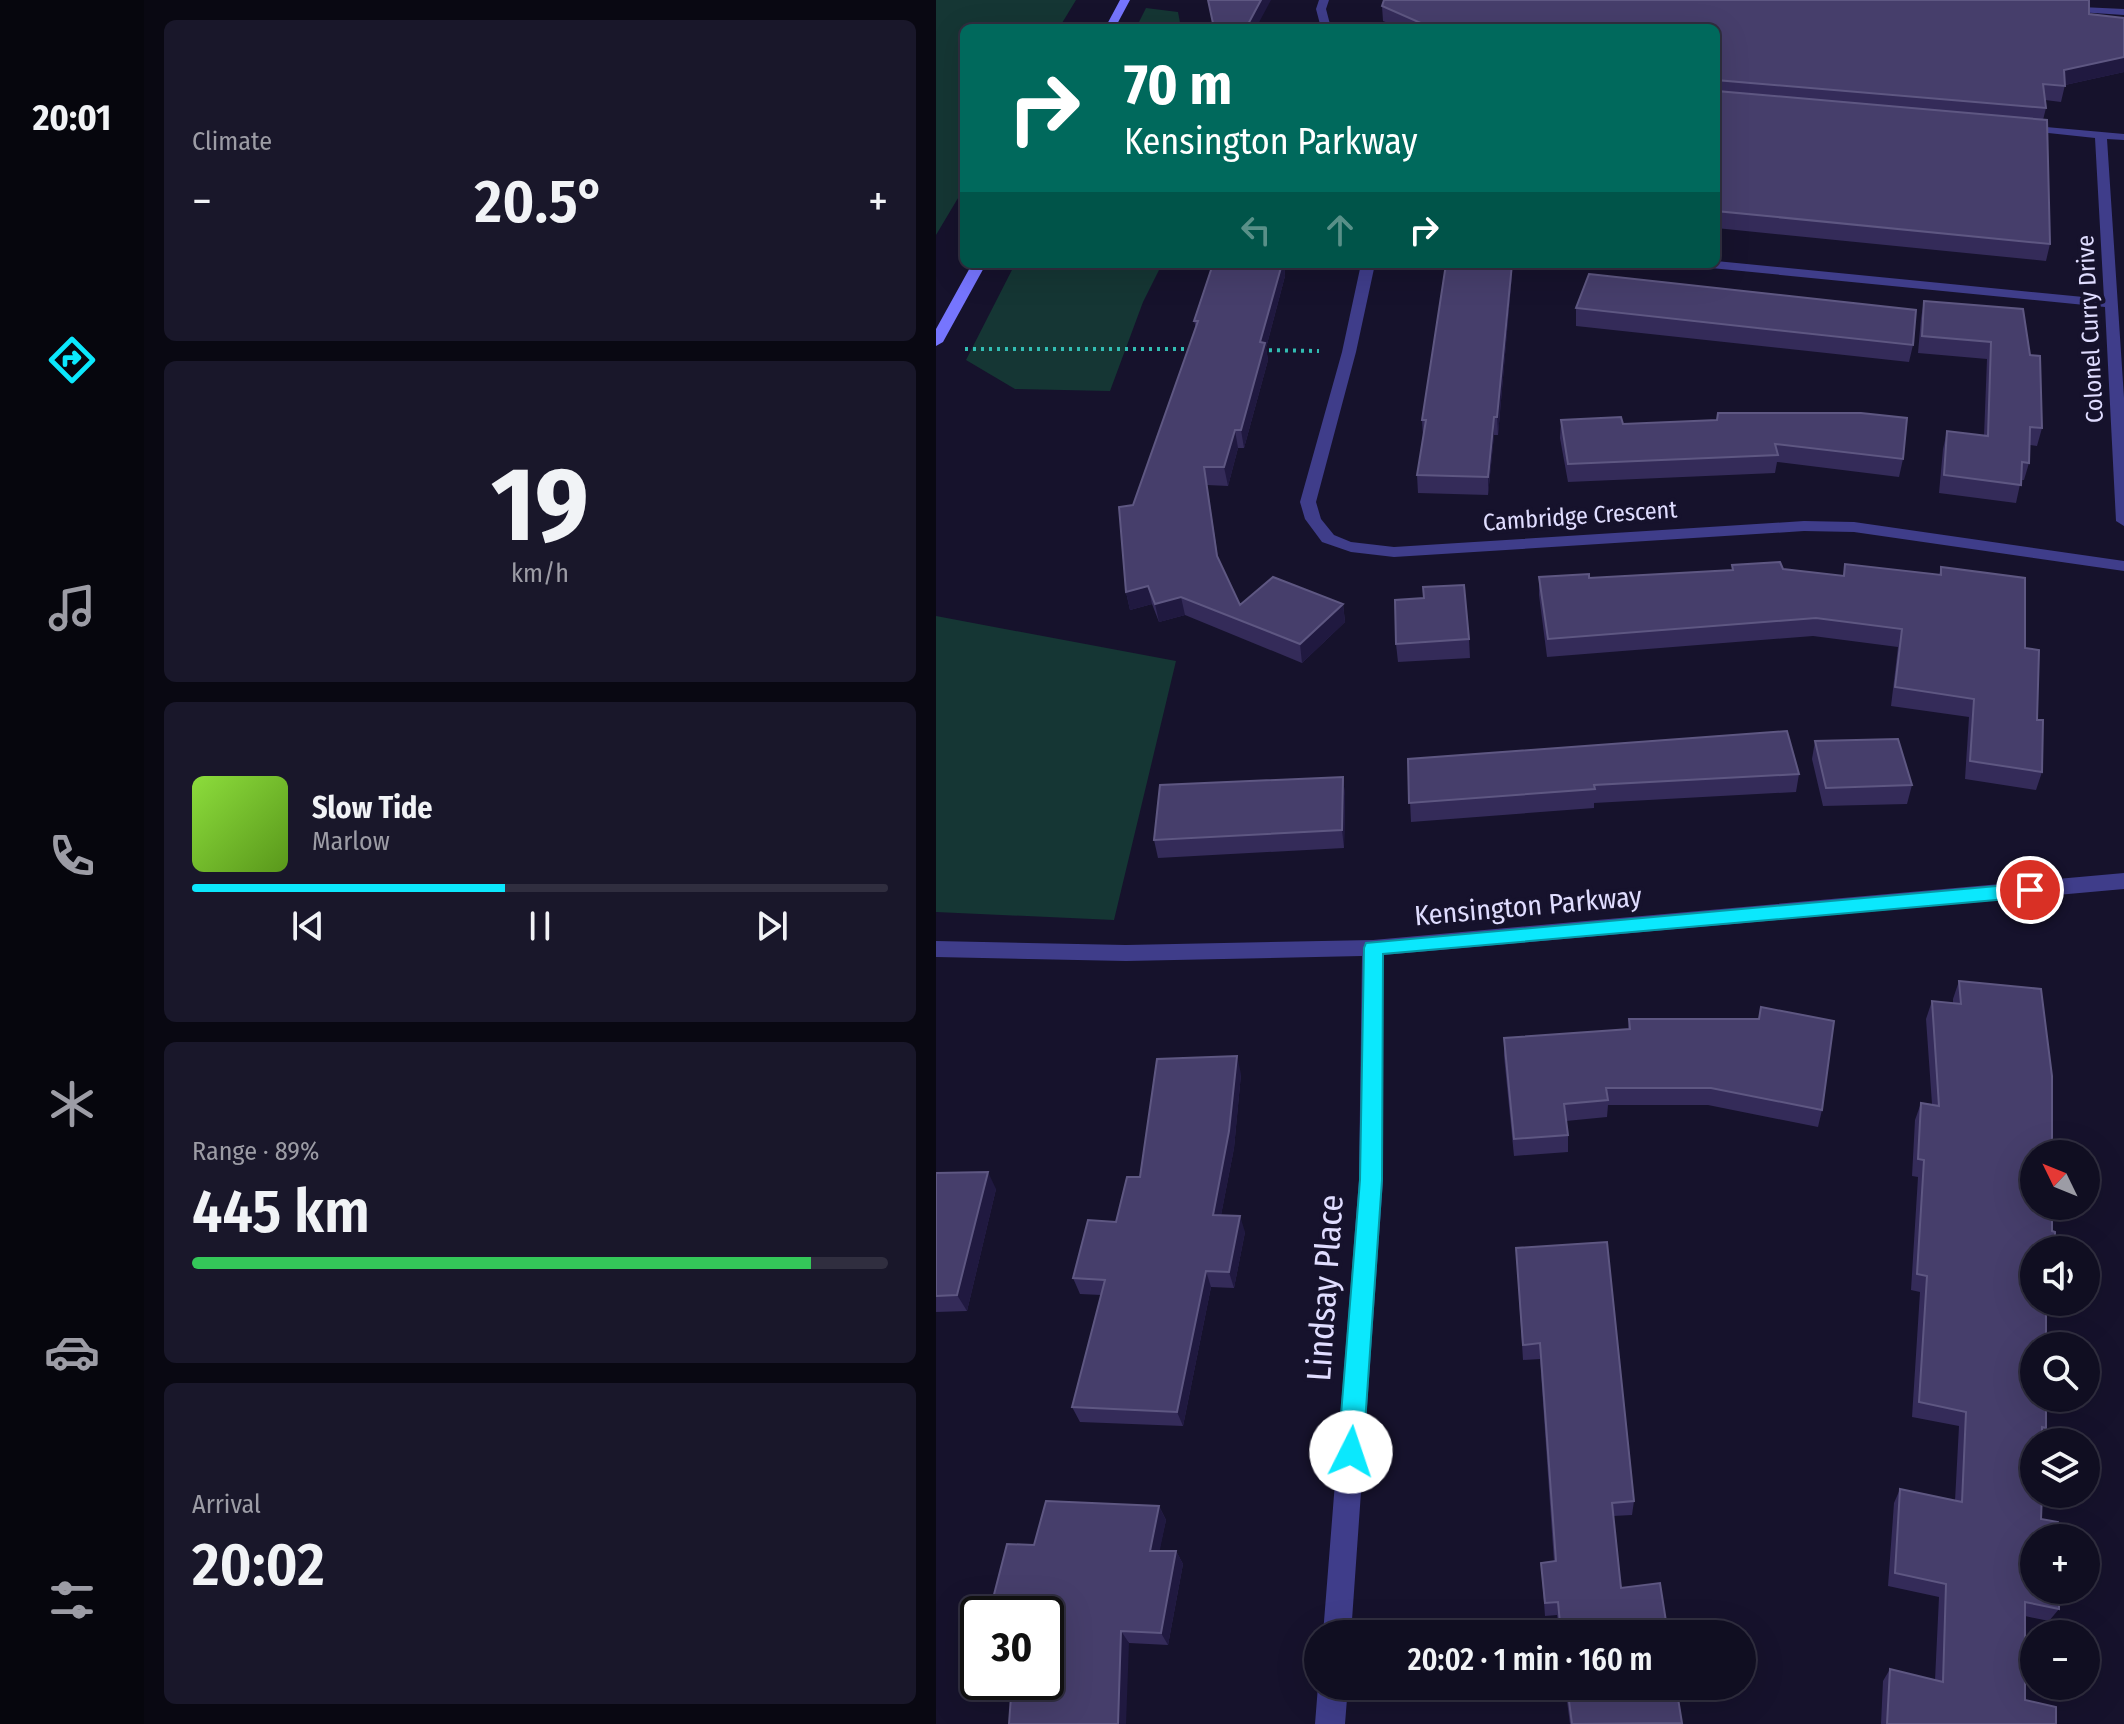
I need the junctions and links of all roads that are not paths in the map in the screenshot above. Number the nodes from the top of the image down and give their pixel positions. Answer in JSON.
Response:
{"nodes":[{"id":1,"x":1125,"y":0,"type":"edge"},
{"id":2,"x":1324,"y":0,"type":"edge"},
{"id":3,"x":2046,"y":6,"type":"edge"},
{"id":4,"x":2124,"y":12,"type":"edge"},
{"id":5,"x":1112,"y":24,"type":"edge"},
{"id":6,"x":1325,"y":24,"type":"edge"},
{"id":7,"x":2009,"y":127,"type":"edge"},
{"id":8,"x":2101,"y":135,"type":"junction"},
{"id":9,"x":2124,"y":137,"type":"edge"},
{"id":10,"x":1720,"y":265,"type":"edge"},
{"id":11,"x":977,"y":268,"type":"edge"},
{"id":12,"x":1367,"y":268,"type":"edge"},
{"id":13,"x":2110,"y":304,"type":"junction"},
{"id":14,"x":936,"y":342,"type":"edge"},
{"id":15,"x":2124,"y":521,"type":"edge"},
{"id":16,"x":2124,"y":566,"type":"edge"},
{"id":17,"x":2124,"y":881,"type":"edge"},
{"id":18,"x":1373,"y":948,"type":"junction"},
{"id":19,"x":936,"y":949,"type":"edge"},
{"id":20,"x":1338,"y":1620,"type":"edge"},
{"id":21,"x":1332,"y":1700,"type":"edge"},
{"id":22,"x":1330,"y":1724,"type":"edge"}],
"edges":[{"from":1,"to":5,"type":"main road"},
{"from":2,"to":6,"type":"street"},
{"from":3,"to":4,"type":"street"},
{"from":7,"to":8,"type":"street"},
{"from":8,"to":9,"type":"street"},
{"from":8,"to":13,"type":"street","name":"Colonel Curry Drive"},
{"from":10,"to":13,"type":"street"},
{"from":11,"to":14,"type":"main road"},
{"from":12,"to":16,"type":"street","name":"Cambridge Crescent"},
{"from":13,"to":15,"type":"street","name":"Colonel Curry Drive"},
{"from":17,"to":18,"type":"street","name":"Kensington Parkway"},
{"from":18,"to":19,"type":"street","name":"Kensington Parkway"},
{"from":18,"to":20,"type":"street","name":"Lindsay Place"},
{"from":21,"to":22,"type":"street"}]}
